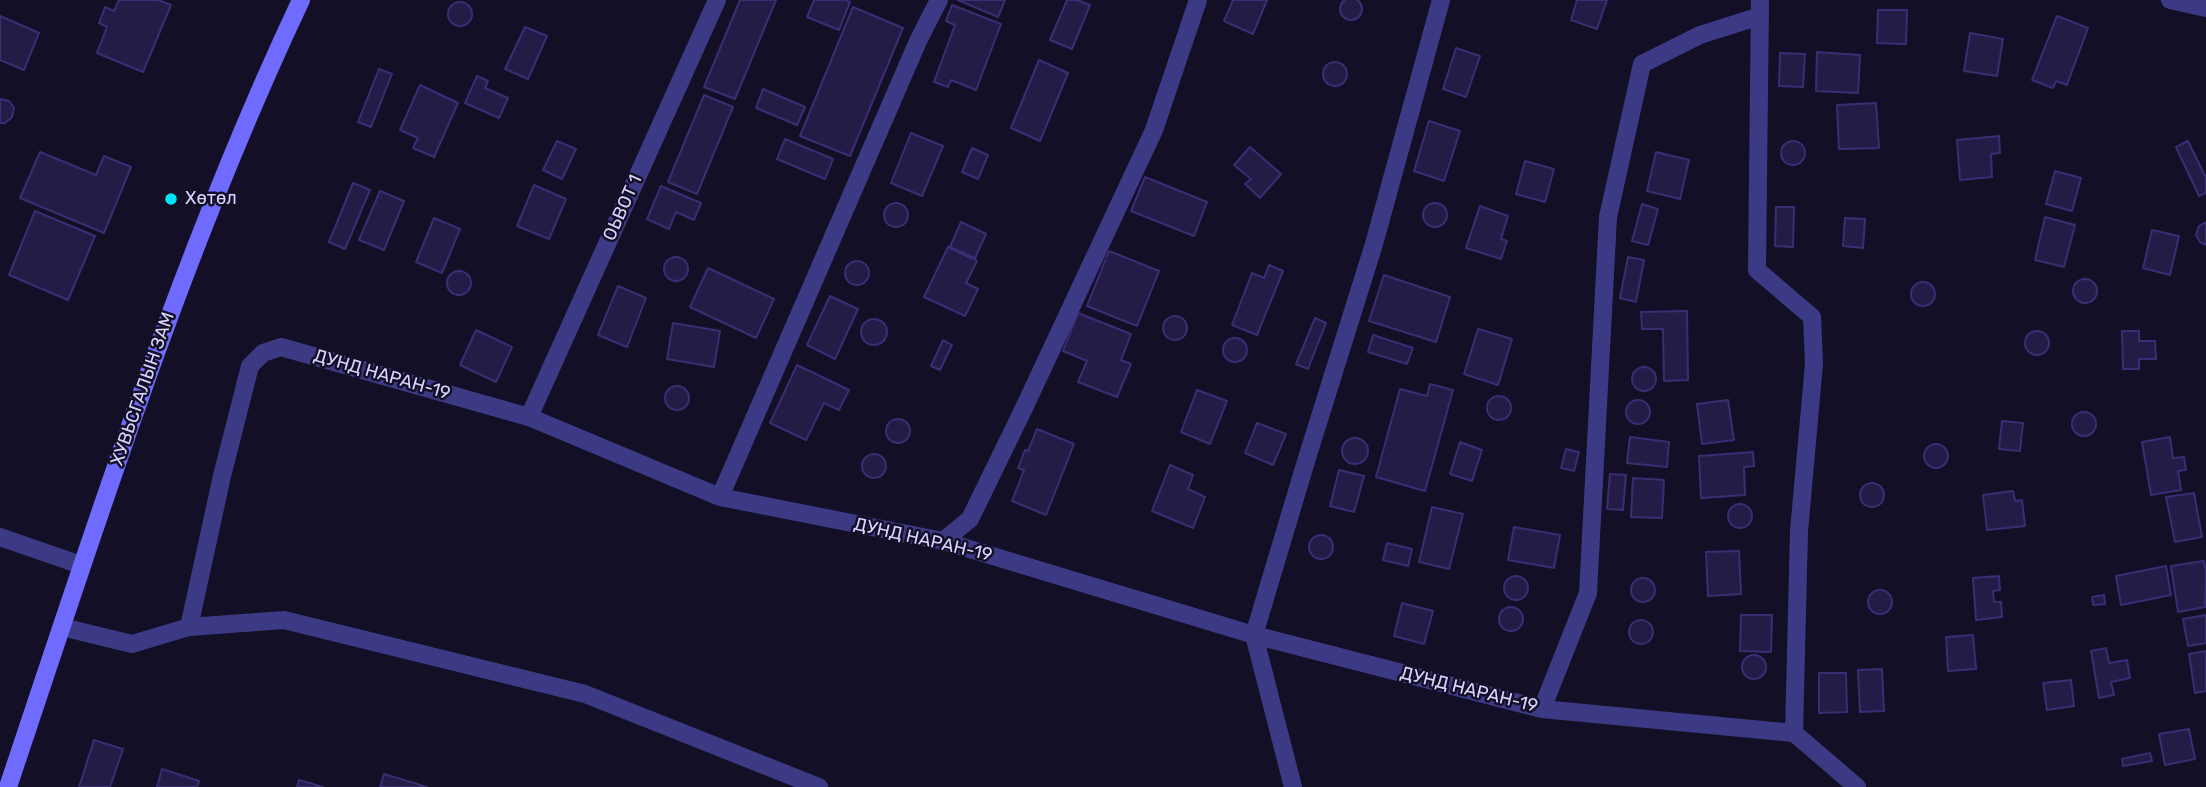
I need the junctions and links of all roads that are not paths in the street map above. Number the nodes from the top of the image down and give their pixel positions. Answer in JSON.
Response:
{"nodes":[{"id":1,"x":301,"y":0,"type":"edge"},
{"id":2,"x":717,"y":0,"type":"edge"},
{"id":3,"x":939,"y":0,"type":"edge"},
{"id":4,"x":1198,"y":0,"type":"edge"},
{"id":5,"x":1441,"y":0,"type":"edge"},
{"id":6,"x":2170,"y":0,"type":"edge"},
{"id":7,"x":1760,"y":8,"type":"edge"},
{"id":8,"x":2206,"y":8,"type":"edge"},
{"id":9,"x":529,"y":417,"type":"junction"},
{"id":10,"x":720,"y":498,"type":"junction"},
{"id":11,"x":0,"y":537,"type":"edge"},
{"id":12,"x":943,"y":541,"type":"junction"},
{"id":13,"x":81,"y":565,"type":"junction"},
{"id":14,"x":61,"y":626,"type":"junction"},
{"id":15,"x":190,"y":627,"type":"junction"},
{"id":16,"x":1254,"y":635,"type":"junction"},
{"id":17,"x":1542,"y":709,"type":"junction"},
{"id":18,"x":1794,"y":733,"type":"junction"},
{"id":19,"x":8,"y":787,"type":"edge"},
{"id":20,"x":819,"y":787,"type":"edge"},
{"id":21,"x":1293,"y":787,"type":"edge"},
{"id":22,"x":1857,"y":787,"type":"edge"}],
"edges":[{"from":1,"to":13,"type":"main road","name":"ХУВЬСГАЛЫН ЗАМ"},
{"from":2,"to":9,"type":"street","name":"ОЬВОТ 1"},
{"from":3,"to":10,"type":"street"},
{"from":4,"to":12,"type":"street"},
{"from":5,"to":16,"type":"street"},
{"from":6,"to":8,"type":"street"},
{"from":7,"to":17,"type":"street"},
{"from":7,"to":18,"type":"street"},
{"from":9,"to":10,"type":"street","name":"ДУНД НАРАН-19"},
{"from":9,"to":15,"type":"street","name":"ДУНД НАРАН-19"},
{"from":10,"to":12,"type":"street","name":"ДУНД НАРАН-19"},
{"from":11,"to":13,"type":"street"},
{"from":12,"to":16,"type":"street","name":"ДУНД НАРАН-19"},
{"from":13,"to":14,"type":"main road","name":"ХУВЬСГАЛЫН ЗАМ"},
{"from":14,"to":15,"type":"street"},
{"from":14,"to":19,"type":"main road","name":"ХУВЬСГАЛЫН ЗАМ"},
{"from":15,"to":20,"type":"street"},
{"from":16,"to":17,"type":"street","name":"ДУНД НАРАН-19"},
{"from":16,"to":21,"type":"street"},
{"from":17,"to":18,"type":"street","name":"ДУНД НАРАН-19"},
{"from":18,"to":22,"type":"street"}]}
